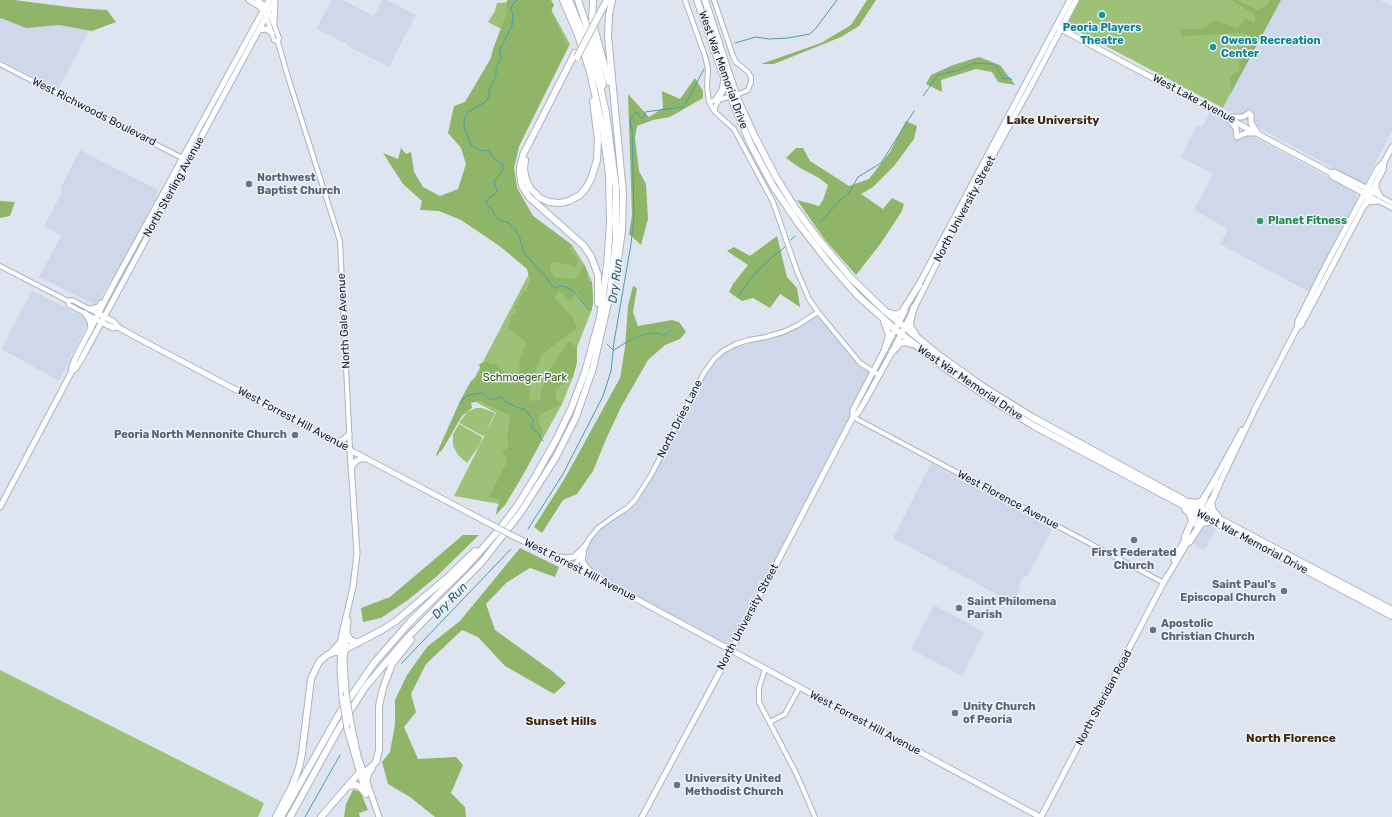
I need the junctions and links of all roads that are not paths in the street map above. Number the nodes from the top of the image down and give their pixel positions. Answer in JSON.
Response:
{"nodes":[{"id":1,"x":250,"y":0,"type":"edge"},
{"id":2,"x":258,"y":0,"type":"edge"},
{"id":3,"x":266,"y":0,"type":"edge"},
{"id":4,"x":273,"y":0,"type":"edge"},
{"id":5,"x":563,"y":0,"type":"edge"},
{"id":6,"x":569,"y":0,"type":"edge"},
{"id":7,"x":578,"y":0,"type":"edge"},
{"id":8,"x":592,"y":0,"type":"edge"},
{"id":9,"x":602,"y":0,"type":"edge"},
{"id":10,"x":607,"y":0,"type":"edge"},
{"id":11,"x":612,"y":0,"type":"edge"},
{"id":12,"x":685,"y":0,"type":"edge"},
{"id":13,"x":697,"y":0,"type":"edge"},
{"id":14,"x":705,"y":0,"type":"edge"},
{"id":15,"x":714,"y":0,"type":"edge"},
{"id":16,"x":1070,"y":0,"type":"edge"},
{"id":17,"x":1076,"y":0,"type":"edge"},
{"id":18,"x":598,"y":11,"type":"junction"},
{"id":19,"x":266,"y":12,"type":"junction"},
{"id":20,"x":274,"y":23,"type":"junction"},
{"id":21,"x":1058,"y":28,"type":"junction"},
{"id":22,"x":259,"y":30,"type":"junction"},
{"id":23,"x":272,"y":33,"type":"junction"},
{"id":24,"x":278,"y":42,"type":"junction"},
{"id":25,"x":576,"y":55,"type":"junction"},
{"id":26,"x":0,"y":64,"type":"edge"},
{"id":27,"x":590,"y":72,"type":"junction"},
{"id":28,"x":724,"y":81,"type":"junction"},
{"id":29,"x":733,"y":96,"type":"junction"},
{"id":30,"x":715,"y":101,"type":"junction"},
{"id":31,"x":715,"y":112,"type":"junction"},
{"id":32,"x":606,"y":113,"type":"junction"},
{"id":33,"x":1227,"y":117,"type":"junction"},
{"id":34,"x":1259,"y":134,"type":"junction"},
{"id":35,"x":1392,"y":147,"type":"edge"},
{"id":36,"x":186,"y":160,"type":"junction"},
{"id":37,"x":622,"y":175,"type":"junction"},
{"id":38,"x":1374,"y":182,"type":"junction"},
{"id":39,"x":1357,"y":187,"type":"junction"},
{"id":40,"x":1368,"y":193,"type":"junction"},
{"id":41,"x":1379,"y":198,"type":"junction"},
{"id":42,"x":1392,"y":203,"type":"edge"},
{"id":43,"x":1362,"y":204,"type":"junction"},
{"id":44,"x":1392,"y":208,"type":"edge"},
{"id":45,"x":1350,"y":222,"type":"junction"},
{"id":46,"x":1348,"y":236,"type":"junction"},
{"id":47,"x":1340,"y":252,"type":"junction"},
{"id":48,"x":0,"y":266,"type":"edge"},
{"id":49,"x":1325,"y":268,"type":"junction"},
{"id":50,"x":919,"y":285,"type":"junction"},
{"id":51,"x":112,"y":287,"type":"junction"},
{"id":52,"x":1322,"y":287,"type":"junction"},
{"id":53,"x":610,"y":294,"type":"junction"},
{"id":54,"x":861,"y":299,"type":"junction"},
{"id":55,"x":68,"y":301,"type":"junction"},
{"id":56,"x":109,"y":306,"type":"junction"},
{"id":57,"x":914,"y":307,"type":"junction"},
{"id":58,"x":90,"y":309,"type":"junction"},
{"id":59,"x":885,"y":311,"type":"junction"},
{"id":60,"x":818,"y":312,"type":"junction"},
{"id":61,"x":85,"y":313,"type":"junction"},
{"id":62,"x":100,"y":318,"type":"junction"},
{"id":63,"x":898,"y":323,"type":"junction"},
{"id":64,"x":112,"y":324,"type":"junction"},
{"id":65,"x":904,"y":327,"type":"junction"},
{"id":66,"x":1297,"y":328,"type":"junction"},
{"id":67,"x":895,"y":329,"type":"junction"},
{"id":68,"x":93,"y":330,"type":"junction"},
{"id":69,"x":901,"y":334,"type":"junction"},
{"id":70,"x":916,"y":347,"type":"junction"},
{"id":71,"x":885,"y":349,"type":"junction"},
{"id":72,"x":892,"y":352,"type":"junction"},
{"id":73,"x":958,"y":369,"type":"junction"},
{"id":74,"x":873,"y":372,"type":"junction"},
{"id":75,"x":879,"y":375,"type":"junction"},
{"id":76,"x":866,"y":399,"type":"junction"},
{"id":77,"x":571,"y":409,"type":"junction"},
{"id":78,"x":853,"y":417,"type":"junction"},
{"id":79,"x":349,"y":434,"type":"junction"},
{"id":80,"x":336,"y":442,"type":"junction"},
{"id":81,"x":350,"y":449,"type":"junction"},
{"id":82,"x":368,"y":459,"type":"junction"},
{"id":83,"x":351,"y":468,"type":"junction"},
{"id":84,"x":1217,"y":482,"type":"junction"},
{"id":85,"x":1171,"y":493,"type":"junction"},
{"id":86,"x":1160,"y":494,"type":"junction"},
{"id":87,"x":0,"y":507,"type":"edge"},
{"id":88,"x":1201,"y":512,"type":"junction"},
{"id":89,"x":506,"y":521,"type":"junction"},
{"id":90,"x":1226,"y":528,"type":"junction"},
{"id":91,"x":1238,"y":529,"type":"junction"},
{"id":92,"x":1187,"y":539,"type":"junction"},
{"id":93,"x":585,"y":547,"type":"junction"},
{"id":94,"x":492,"y":550,"type":"junction"},
{"id":95,"x":548,"y":553,"type":"junction"},
{"id":96,"x":575,"y":566,"type":"junction"},
{"id":97,"x":1165,"y":581,"type":"junction"},
{"id":98,"x":603,"y":582,"type":"junction"},
{"id":99,"x":348,"y":609,"type":"junction"},
{"id":100,"x":1392,"y":610,"type":"edge"},
{"id":101,"x":1392,"y":616,"type":"edge"},
{"id":102,"x":346,"y":632,"type":"junction"},
{"id":103,"x":341,"y":642,"type":"junction"},
{"id":104,"x":358,"y":642,"type":"junction"},
{"id":105,"x":343,"y":651,"type":"junction"},
{"id":106,"x":731,"y":651,"type":"junction"},
{"id":107,"x":331,"y":653,"type":"junction"},
{"id":108,"x":765,"y":669,"type":"junction"},
{"id":109,"x":799,"y":688,"type":"junction"},
{"id":110,"x":770,"y":722,"type":"junction"},
{"id":111,"x":373,"y":766,"type":"junction"},
{"id":112,"x":361,"y":773,"type":"junction"},
{"id":113,"x":366,"y":781,"type":"junction"},
{"id":114,"x":348,"y":786,"type":"junction"},
{"id":115,"x":366,"y":794,"type":"junction"},
{"id":116,"x":276,"y":817,"type":"edge"},
{"id":117,"x":281,"y":817,"type":"edge"},
{"id":118,"x":290,"y":817,"type":"edge"},
{"id":119,"x":321,"y":817,"type":"edge"},
{"id":120,"x":378,"y":817,"type":"edge"},
{"id":121,"x":642,"y":817,"type":"edge"},
{"id":122,"x":815,"y":817,"type":"edge"},
{"id":123,"x":1040,"y":817,"type":"edge"}],
"edges":[{"from":1,"to":19,"type":"main road"},
{"from":2,"to":3,"type":"main road"},
{"from":2,"to":19,"type":"main road"},
{"from":4,"to":19,"type":"main road","name":"North Sterling Avenue"},
{"from":4,"to":20,"type":"main road"},
{"from":5,"to":27,"type":"highway"},
{"from":6,"to":32,"type":"highway"},
{"from":7,"to":32,"type":"highway"},
{"from":8,"to":37,"type":"highway"},
{"from":9,"to":18,"type":"highway"},
{"from":10,"to":18,"type":"highway"},
{"from":11,"to":37,"type":"highway"},
{"from":12,"to":30,"type":"street"},
{"from":13,"to":28,"type":"highway","name":"West War Memorial Drive"},
{"from":14,"to":29,"type":"highway","name":"West War Memorial Drive"},
{"from":15,"to":29,"type":"street"},
{"from":16,"to":21,"type":"main road","name":"North University Street"},
{"from":17,"to":21,"type":"main road","name":"North University Street"},
{"from":18,"to":25,"type":"highway","bridge":true},
{"from":19,"to":20,"type":"street","name":"North Gale Avenue"},
{"from":19,"to":22,"type":"main road","name":"North Sterling Avenue"},
{"from":19,"to":23,"type":"street","name":"North Gale Avenue"},
{"from":19,"to":36,"type":"main road","name":"North Sterling Avenue"},
{"from":20,"to":24,"type":"street","name":"North Gale Avenue"},
{"from":21,"to":33,"type":"main road","name":"West Lake Avenue"},
{"from":21,"to":50,"type":"main road","name":"North University Street"},
{"from":21,"to":57,"type":"main road","name":"North University Street"},
{"from":22,"to":23,"type":"main road"},
{"from":22,"to":36,"type":"main road","name":"North Sterling Avenue"},
{"from":23,"to":24,"type":"street","name":"North Gale Avenue"},
{"from":24,"to":79,"type":"street","name":"North Gale Avenue"},
{"from":25,"to":27,"type":"highway"},
{"from":25,"to":77,"type":"highway"},
{"from":26,"to":36,"type":"street","name":"West Richwoods Boulevard"},
{"from":27,"to":77,"type":"highway"},
{"from":28,"to":29,"type":"highway","name":"West War Memorial Drive"},
{"from":28,"to":30,"type":"highway"},
{"from":29,"to":30,"type":"street"},
{"from":29,"to":54,"type":"highway","name":"West War Memorial Drive"},
{"from":29,"to":59,"type":"highway","name":"West War Memorial Drive"},
{"from":30,"to":31,"type":"street"},
{"from":30,"to":31,"type":"street"},
{"from":31,"to":60,"type":"street"},
{"from":32,"to":53,"type":"highway"},
{"from":33,"to":34,"type":"main road","name":"West Lake Avenue"},
{"from":33,"to":34,"type":"main road"},
{"from":33,"to":34,"type":"main road"},
{"from":34,"to":39,"type":"main road","name":"West Lake Avenue"},
{"from":35,"to":38,"type":"main road","name":"North Sheridan Road"},
{"from":36,"to":51,"type":"main road","name":"North Sterling Avenue"},
{"from":36,"to":56,"type":"main road","name":"North Sterling Avenue"},
{"from":37,"to":53,"type":"highway"},
{"from":38,"to":39,"type":"main road"},
{"from":38,"to":40,"type":"main road","name":"North Sheridan Road"},
{"from":38,"to":41,"type":"main road"},
{"from":39,"to":40,"type":"main road","name":"West Lake Avenue"},
{"from":39,"to":43,"type":"main road"},
{"from":40,"to":41,"type":"street","name":"West Lake Avenue"},
{"from":40,"to":43,"type":"main road","name":"North Sheridan Road"},
{"from":41,"to":42,"type":"street","name":"West Lake Avenue"},
{"from":41,"to":43,"type":"main road"},
{"from":41,"to":44,"type":"street","name":"West Lake Avenue"},
{"from":43,"to":45,"type":"main road","name":"North Sheridan Road"},
{"from":43,"to":46,"type":"main road","name":"North Sheridan Road"},
{"from":45,"to":46,"type":"main road"},
{"from":45,"to":49,"type":"main road","name":"North Sheridan Road"},
{"from":46,"to":47,"type":"main road","name":"North Sheridan Road"},
{"from":47,"to":49,"type":"main road"},
{"from":47,"to":52,"type":"main road","name":"North Sheridan Road"},
{"from":48,"to":55,"type":"street","name":"West Forrest Hill Avenue"},
{"from":49,"to":52,"type":"main road"},
{"from":49,"to":66,"type":"main road","name":"North Sheridan Road"},
{"from":50,"to":59,"type":"highway"},
{"from":50,"to":63,"type":"main road","name":"North University Street"},
{"from":51,"to":58,"type":"main road"},
{"from":51,"to":62,"type":"main road","name":"North Sterling Avenue"},
{"from":52,"to":66,"type":"main road","name":"North Sheridan Road"},
{"from":53,"to":94,"type":"highway"},
{"from":54,"to":67,"type":"highway","name":"West War Memorial Drive"},
{"from":54,"to":71,"type":"highway"},
{"from":55,"to":58,"type":"street","name":"West Forrest Hill Avenue"},
{"from":55,"to":61,"type":"street","name":"West Forrest Hill Avenue"},
{"from":56,"to":62,"type":"main road","name":"North Sterling Avenue"},
{"from":56,"to":64,"type":"main road"},
{"from":57,"to":65,"type":"main road","name":"North University Street"},
{"from":57,"to":73,"type":"highway"},
{"from":58,"to":62,"type":"street","name":"West Forrest Hill Avenue"},
{"from":59,"to":63,"type":"highway","name":"West War Memorial Drive"},
{"from":60,"to":74,"type":"street"},
{"from":60,"to":93,"type":"street","name":"North Dries Lane"},
{"from":61,"to":62,"type":"street","name":"West Forrest Hill Avenue"},
{"from":61,"to":68,"type":"main road"},
{"from":62,"to":64,"type":"main road","name":"West Forrest Hill Avenue"},
{"from":62,"to":68,"type":"main road","name":"North Sterling Avenue"},
{"from":63,"to":65,"type":"highway","name":"West War Memorial Drive"},
{"from":63,"to":67,"type":"main road","name":"North University Street"},
{"from":64,"to":68,"type":"main road"},
{"from":64,"to":80,"type":"main road","name":"West Forrest Hill Avenue"},
{"from":65,"to":69,"type":"main road","name":"North University Street"},
{"from":65,"to":73,"type":"highway","name":"West War Memorial Drive"},
{"from":66,"to":84,"type":"main road","name":"North Sheridan Road"},
{"from":67,"to":69,"type":"highway","name":"West War Memorial Drive"},
{"from":67,"to":71,"type":"main road","name":"North University Street"},
{"from":68,"to":87,"type":"main road","name":"North Sterling Avenue"},
{"from":69,"to":70,"type":"highway","name":"West War Memorial Drive"},
{"from":69,"to":72,"type":"main road","name":"North University Street"},
{"from":70,"to":72,"type":"highway"},
{"from":70,"to":86,"type":"highway","name":"West War Memorial Drive"},
{"from":71,"to":74,"type":"main road","name":"North University Street"},
{"from":72,"to":75,"type":"main road","name":"North University Street"},
{"from":73,"to":85,"type":"highway","name":"West War Memorial Drive"},
{"from":74,"to":75,"type":"street"},
{"from":74,"to":76,"type":"main road"},
{"from":74,"to":78,"type":"main road","name":"North University Street"},
{"from":75,"to":76,"type":"main road","name":"North University Street"},
{"from":76,"to":78,"type":"main road","name":"North University Street"},
{"from":77,"to":89,"type":"highway"},
{"from":78,"to":97,"type":"street","name":"West Florence Avenue"},
{"from":78,"to":106,"type":"main road","name":"North University Street"},
{"from":79,"to":80,"type":"main road"},
{"from":79,"to":81,"type":"street","name":"North Gale Avenue"},
{"from":80,"to":81,"type":"main road","name":"West Forrest Hill Avenue"},
{"from":81,"to":82,"type":"main road","name":"West Forrest Hill Avenue"},
{"from":81,"to":83,"type":"main road","name":"North Gale Avenue"},
{"from":82,"to":83,"type":"main road"},
{"from":82,"to":95,"type":"main road","name":"West Forrest Hill Avenue","bridge":true},
{"from":83,"to":99,"type":"main road","name":"North Gale Avenue"},
{"from":84,"to":85,"type":"highway"},
{"from":84,"to":88,"type":"main road","name":"North Sheridan Road"},
{"from":84,"to":91,"type":"highway"},
{"from":85,"to":88,"type":"highway","name":"West War Memorial Drive"},
{"from":86,"to":88,"type":"highway","name":"West War Memorial Drive"},
{"from":86,"to":92,"type":"highway"},
{"from":88,"to":90,"type":"highway","name":"West War Memorial Drive"},
{"from":88,"to":91,"type":"highway","name":"West War Memorial Drive"},
{"from":88,"to":92,"type":"main road","name":"North Sheridan Road"},
{"from":89,"to":104,"type":"highway"},
{"from":89,"to":117,"type":"highway"},
{"from":90,"to":92,"type":"highway"},
{"from":90,"to":101,"type":"highway","name":"West War Memorial Drive"},
{"from":91,"to":100,"type":"highway","name":"West War Memorial Drive"},
{"from":92,"to":97,"type":"main road","name":"North Sheridan Road"},
{"from":93,"to":95,"type":"main road"},
{"from":93,"to":96,"type":"street","name":"North Dries Lane"},
{"from":93,"to":98,"type":"main road"},
{"from":94,"to":111,"type":"highway"},
{"from":94,"to":118,"type":"highway"},
{"from":95,"to":96,"type":"main road","name":"West Forrest Hill Avenue"},
{"from":96,"to":98,"type":"main road","name":"West Forrest Hill Avenue"},
{"from":97,"to":123,"type":"main road","name":"North Sheridan Road"},
{"from":98,"to":106,"type":"main road","name":"West Forrest Hill Avenue"},
{"from":99,"to":102,"type":"main road","name":"North Gale Avenue"},
{"from":99,"to":103,"type":"main road","name":"North Gale Avenue"},
{"from":102,"to":104,"type":"highway"},
{"from":102,"to":105,"type":"main road","name":"North Gale Avenue"},
{"from":103,"to":105,"type":"main road","name":"North Gale Avenue"},
{"from":103,"to":107,"type":"highway"},
{"from":104,"to":105,"type":"highway"},
{"from":105,"to":107,"type":"highway"},
{"from":105,"to":112,"type":"main road","name":"North Gale Avenue","bridge":true},
{"from":105,"to":112,"type":"main road","name":"North Gale Avenue","bridge":true},
{"from":106,"to":108,"type":"main road","name":"West Forrest Hill Avenue"},
{"from":106,"to":121,"type":"main road","name":"North University Street"},
{"from":107,"to":116,"type":"highway"},
{"from":108,"to":109,"type":"main road","name":"West Forrest Hill Avenue"},
{"from":108,"to":110,"type":"street"},
{"from":109,"to":110,"type":"street"},
{"from":109,"to":123,"type":"main road","name":"West Forrest Hill Avenue"},
{"from":110,"to":122,"type":"street"},
{"from":111,"to":112,"type":"highway"},
{"from":111,"to":113,"type":"highway"},
{"from":112,"to":113,"type":"main road","name":"North Gale Avenue"},
{"from":112,"to":114,"type":"highway"},
{"from":112,"to":115,"type":"main road","name":"North Gale Avenue"},
{"from":113,"to":120,"type":"main road","name":"North Gale Avenue"},
{"from":114,"to":115,"type":"highway"},
{"from":114,"to":119,"type":"highway"},
{"from":115,"to":120,"type":"main road","name":"North Gale Avenue"}]}
